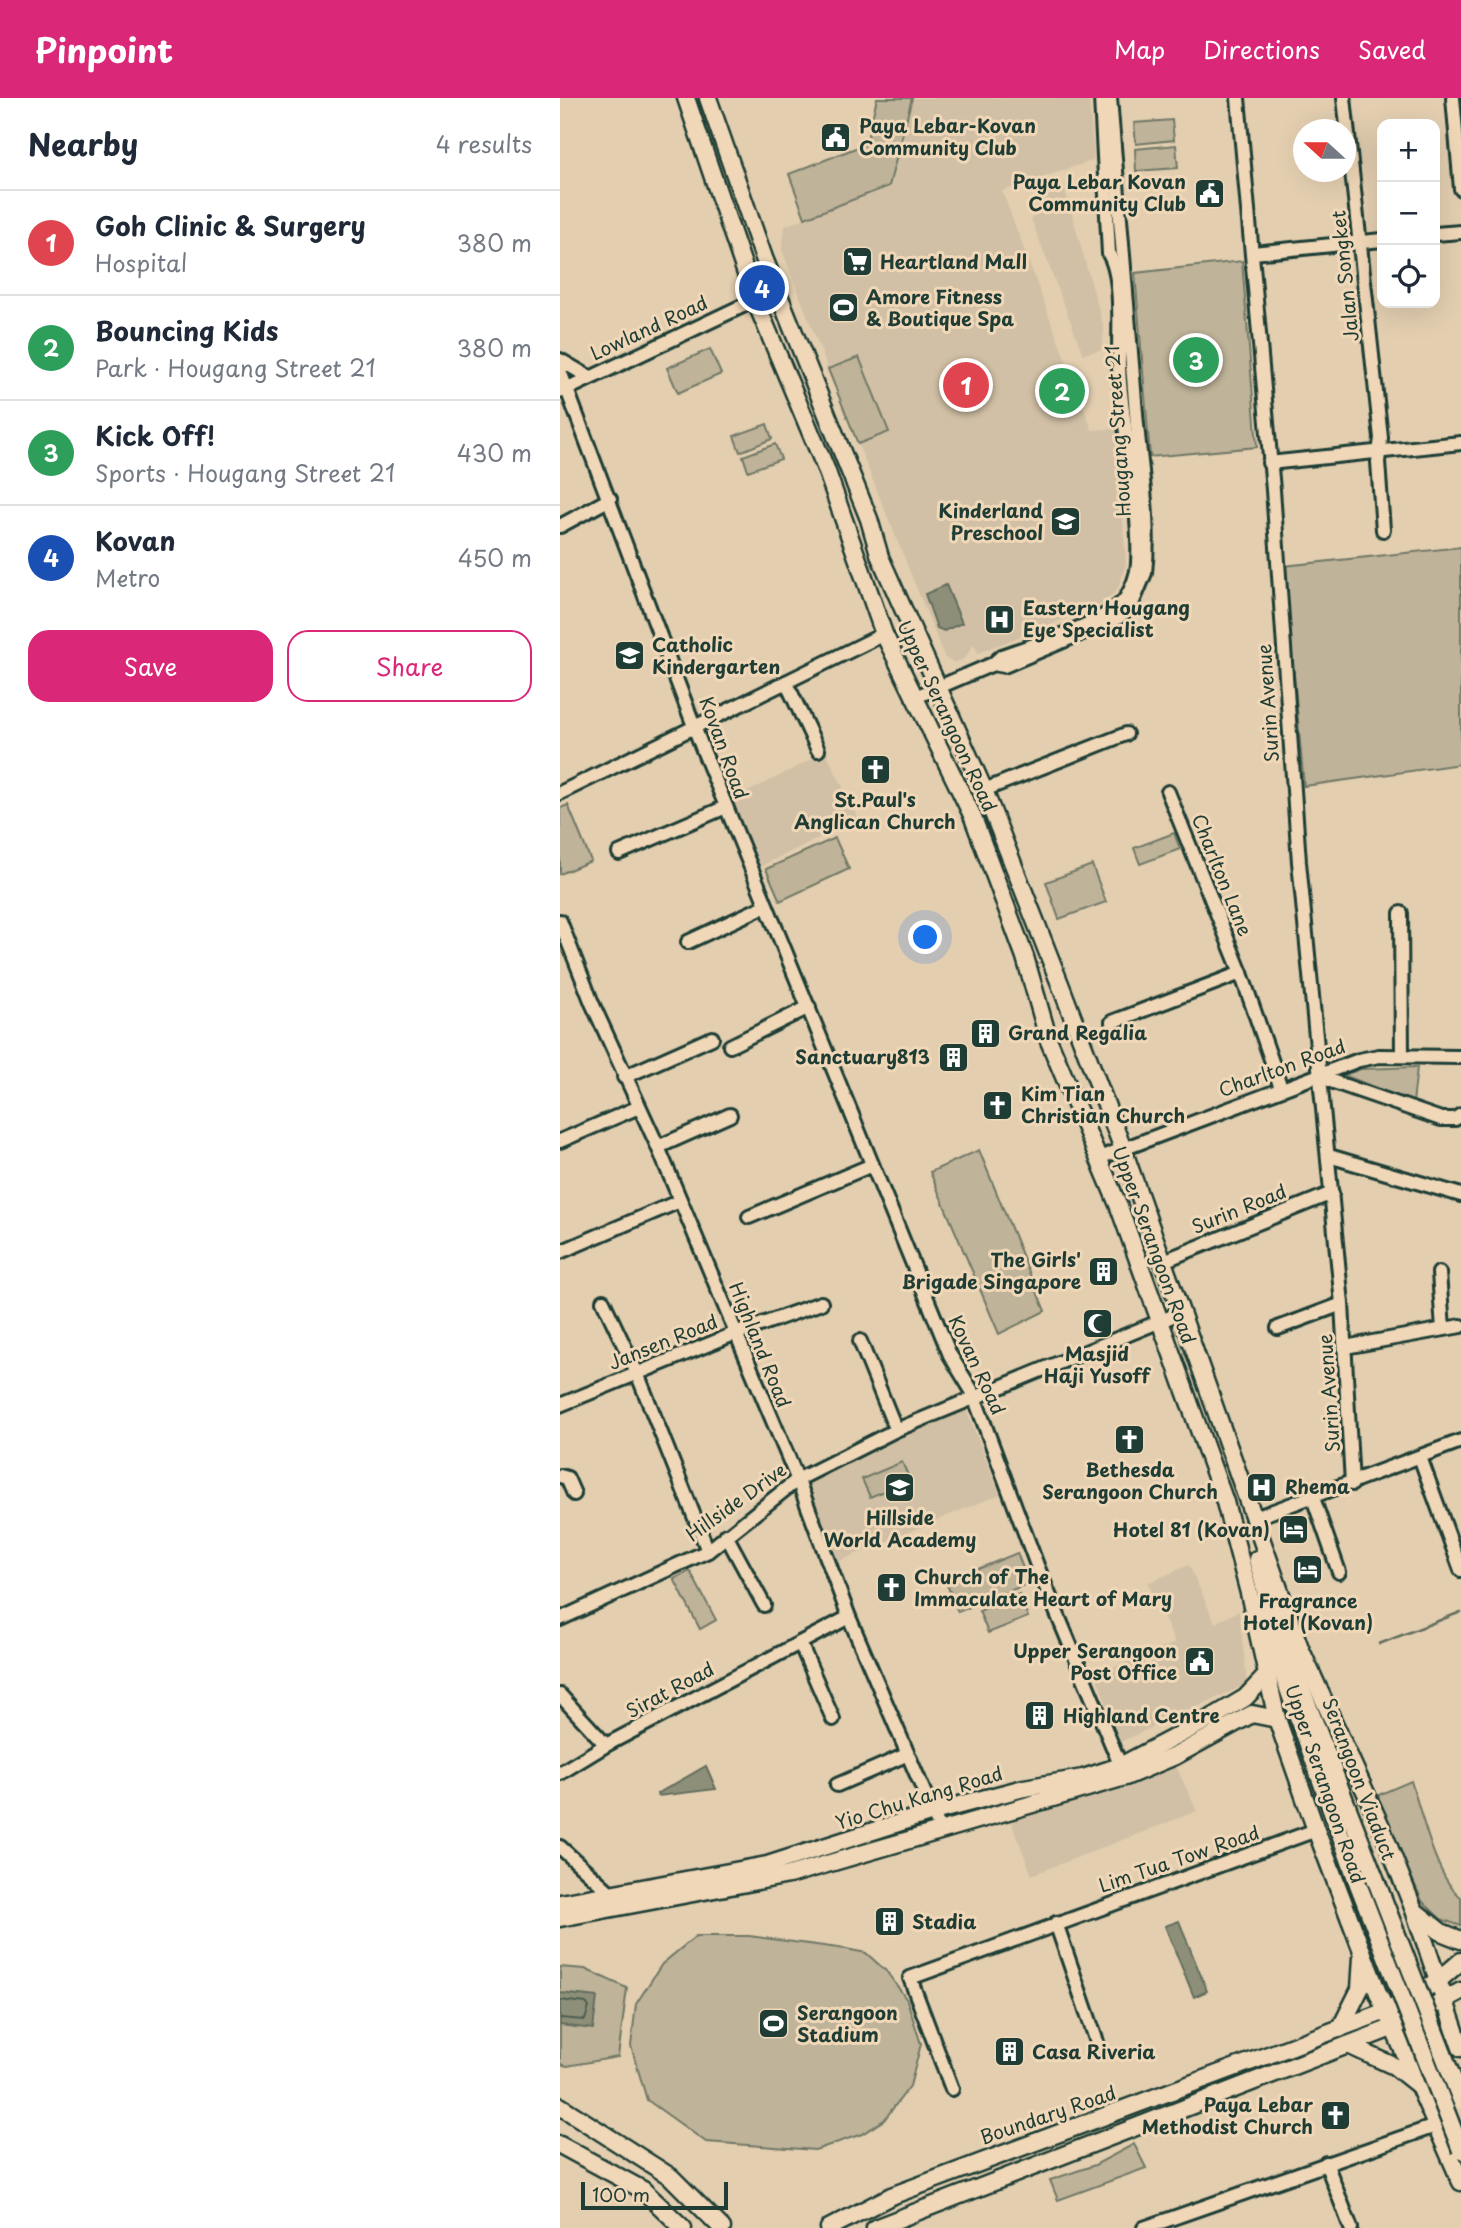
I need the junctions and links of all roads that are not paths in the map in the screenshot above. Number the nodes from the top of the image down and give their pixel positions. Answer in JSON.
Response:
{"nodes":[{"id":1,"x":687,"y":98,"type":"edge"},
{"id":2,"x":709,"y":98,"type":"edge"},
{"id":3,"x":1101,"y":98,"type":"edge"},
{"id":4,"x":1110,"y":98,"type":"edge"},
{"id":5,"x":1238,"y":98,"type":"edge"},
{"id":6,"x":1344,"y":98,"type":"edge"},
{"id":7,"x":1453,"y":98,"type":"edge"},
{"id":8,"x":1461,"y":189,"type":"edge"},
{"id":9,"x":1461,"y":232,"type":"edge"},
{"id":10,"x":1440,"y":234,"type":"edge"},
{"id":11,"x":1377,"y":240,"type":"edge"},
{"id":12,"x":1362,"y":242,"type":"junction"},
{"id":13,"x":1253,"y":253,"type":"junction"},
{"id":14,"x":755,"y":300,"type":"junction"},
{"id":15,"x":560,"y":360,"type":"edge"},
{"id":16,"x":560,"y":371,"type":"edge"},
{"id":17,"x":589,"y":377,"type":"junction"},
{"id":18,"x":564,"y":390,"type":"edge"},
{"id":19,"x":1461,"y":443,"type":"edge"},
{"id":20,"x":1380,"y":451,"type":"junction"},
{"id":21,"x":1269,"y":463,"type":"junction"},
{"id":22,"x":610,"y":499,"type":"junction"},
{"id":23,"x":560,"y":526,"type":"edge"},
{"id":24,"x":1383,"y":530,"type":"dead end"},
{"id":25,"x":884,"y":634,"type":"junction"},
{"id":26,"x":993,"y":664,"type":"junction"},
{"id":27,"x":786,"y":682,"type":"junction"},
{"id":28,"x":937,"y":687,"type":"junction"},
{"id":29,"x":914,"y":698,"type":"junction"},
{"id":30,"x":695,"y":726,"type":"junction"},
{"id":31,"x":1126,"y":734,"type":"dead end"},
{"id":32,"x":818,"y":750,"type":"dead end"},
{"id":33,"x":984,"y":790,"type":"junction"},
{"id":34,"x":1168,"y":792,"type":"dead end"},
{"id":35,"x":560,"y":793,"type":"edge"},
{"id":36,"x":726,"y":807,"type":"junction"},
{"id":37,"x":619,"y":853,"type":"dead end"},
{"id":38,"x":765,"y":906,"type":"junction"},
{"id":39,"x":1401,"y":913,"type":"dead end"},
{"id":40,"x":560,"y":921,"type":"edge"},
{"id":41,"x":688,"y":942,"type":"dead end"},
{"id":42,"x":566,"y":955,"type":"edge"},
{"id":43,"x":1241,"y":973,"type":"junction"},
{"id":44,"x":809,"y":1007,"type":"junction"},
{"id":45,"x":1112,"y":1022,"type":"dead end"},
{"id":46,"x":712,"y":1038,"type":"dead end"},
{"id":47,"x":730,"y":1046,"type":"dead end"},
{"id":48,"x":1402,"y":1056,"type":"junction"},
{"id":49,"x":1461,"y":1057,"type":"edge"},
{"id":50,"x":1321,"y":1073,"type":"junction"},
{"id":51,"x":624,"y":1077,"type":"junction"},
{"id":52,"x":1281,"y":1088,"type":"junction"},
{"id":53,"x":639,"y":1107,"type":"junction"},
{"id":54,"x":730,"y":1115,"type":"dead end"},
{"id":55,"x":1461,"y":1115,"type":"edge"},
{"id":56,"x":560,"y":1141,"type":"edge"},
{"id":57,"x":658,"y":1147,"type":"junction"},
{"id":58,"x":1123,"y":1149,"type":"junction"},
{"id":59,"x":1329,"y":1156,"type":"junction"},
{"id":60,"x":1099,"y":1158,"type":"junction"},
{"id":61,"x":872,"y":1165,"type":"junction"},
{"id":62,"x":1332,"y":1193,"type":"junction"},
{"id":63,"x":1461,"y":1195,"type":"edge"},
{"id":64,"x":680,"y":1201,"type":"junction"},
{"id":65,"x":749,"y":1217,"type":"dead end"},
{"id":66,"x":560,"y":1252,"type":"edge"},
{"id":67,"x":1161,"y":1262,"type":"junction"},
{"id":68,"x":1439,"y":1273,"type":"dead end"},
{"id":69,"x":603,"y":1301,"type":"dead end"},
{"id":70,"x":821,"y":1303,"type":"dead end"},
{"id":71,"x":1342,"y":1304,"type":"junction"},
{"id":72,"x":1180,"y":1313,"type":"junction"},
{"id":73,"x":1158,"y":1322,"type":"junction"},
{"id":74,"x":1461,"y":1326,"type":"edge"},
{"id":75,"x":1278,"y":1328,"type":"dead end"},
{"id":76,"x":1443,"y":1329,"type":"junction"},
{"id":77,"x":735,"y":1334,"type":"junction"},
{"id":78,"x":860,"y":1341,"type":"dead end"},
{"id":79,"x":1345,"y":1347,"type":"junction"},
{"id":80,"x":638,"y":1373,"type":"junction"},
{"id":81,"x":974,"y":1396,"type":"junction"},
{"id":82,"x":560,"y":1405,"type":"edge"},
{"id":83,"x":896,"y":1430,"type":"junction"},
{"id":84,"x":1461,"y":1441,"type":"edge"},
{"id":85,"x":1420,"y":1457,"type":"junction"},
{"id":86,"x":1234,"y":1468,"type":"junction"},
{"id":87,"x":560,"y":1476,"type":"edge"},
{"id":88,"x":797,"y":1480,"type":"junction"},
{"id":89,"x":1353,"y":1481,"type":"junction"},
{"id":90,"x":574,"y":1494,"type":"dead end"},
{"id":91,"x":1312,"y":1497,"type":"junction"},
{"id":92,"x":1253,"y":1521,"type":"junction"},
{"id":93,"x":726,"y":1535,"type":"junction"},
{"id":94,"x":708,"y":1551,"type":"junction"},
{"id":95,"x":1461,"y":1570,"type":"edge"},
{"id":96,"x":1339,"y":1572,"type":"dead end"},
{"id":97,"x":1250,"y":1592,"type":"junction"},
{"id":98,"x":764,"y":1605,"type":"dead end"},
{"id":99,"x":849,"y":1617,"type":"junction"},
{"id":100,"x":560,"y":1619,"type":"edge"},
{"id":101,"x":800,"y":1643,"type":"junction"},
{"id":102,"x":1266,"y":1676,"type":"junction"},
{"id":103,"x":560,"y":1695,"type":"edge"},
{"id":104,"x":1245,"y":1698,"type":"junction"},
{"id":105,"x":1252,"y":1714,"type":"junction"},
{"id":106,"x":832,"y":1719,"type":"dead end"},
{"id":107,"x":1277,"y":1719,"type":"junction"},
{"id":108,"x":606,"y":1745,"type":"junction"},
{"id":109,"x":906,"y":1755,"type":"junction"},
{"id":110,"x":1123,"y":1772,"type":"junction"},
{"id":111,"x":560,"y":1773,"type":"edge"},
{"id":112,"x":836,"y":1785,"type":"dead end"},
{"id":113,"x":933,"y":1812,"type":"junction"},
{"id":114,"x":940,"y":1829,"type":"junction"},
{"id":115,"x":1316,"y":1830,"type":"junction"},
{"id":116,"x":560,"y":1847,"type":"edge"},
{"id":117,"x":610,"y":1892,"type":"junction"},
{"id":118,"x":560,"y":1903,"type":"edge"},
{"id":119,"x":624,"y":1907,"type":"junction"},
{"id":120,"x":1414,"y":1910,"type":"junction"},
{"id":121,"x":560,"y":1918,"type":"edge"},
{"id":122,"x":1056,"y":1923,"type":"junction"},
{"id":123,"x":1461,"y":1940,"type":"edge"},
{"id":124,"x":1362,"y":1951,"type":"junction"},
{"id":125,"x":1461,"y":1961,"type":"edge"},
{"id":126,"x":1438,"y":1981,"type":"junction"},
{"id":127,"x":1461,"y":1991,"type":"edge"},
{"id":128,"x":1446,"y":2001,"type":"junction"},
{"id":129,"x":1386,"y":2011,"type":"junction"},
{"id":130,"x":1394,"y":2027,"type":"junction"},
{"id":131,"x":1340,"y":2029,"type":"junction"},
{"id":132,"x":1098,"y":2045,"type":"dead end"},
{"id":133,"x":1348,"y":2045,"type":"junction"},
{"id":134,"x":1461,"y":2048,"type":"edge"},
{"id":135,"x":1419,"y":2085,"type":"junction"},
{"id":136,"x":952,"y":2089,"type":"dead end"},
{"id":137,"x":1461,"y":2100,"type":"edge"},
{"id":138,"x":560,"y":2106,"type":"edge"},
{"id":139,"x":1438,"y":2125,"type":"junction"},
{"id":140,"x":560,"y":2145,"type":"edge"},
{"id":141,"x":1461,"y":2150,"type":"edge"},
{"id":142,"x":1326,"y":2163,"type":"junction"},
{"id":143,"x":1461,"y":2182,"type":"edge"},
{"id":144,"x":846,"y":2216,"type":"junction"},
{"id":145,"x":717,"y":2223,"type":"edge"},
{"id":146,"x":683,"y":2228,"type":"edge"},
{"id":147,"x":732,"y":2228,"type":"edge"},
{"id":148,"x":819,"y":2228,"type":"edge"},
{"id":149,"x":829,"y":2228,"type":"edge"},
{"id":150,"x":875,"y":2228,"type":"edge"},
{"id":151,"x":1144,"y":2228,"type":"edge"},
{"id":152,"x":1351,"y":2228,"type":"edge"}],
"edges":[{"from":1,"to":14,"type":"main road","name":"Upper Serangoon Road"},
{"from":2,"to":28,"type":"main road","name":"Upper Serangoon Road"},
{"from":3,"to":26,"type":"street","name":"Hougang Street 21"},
{"from":4,"to":26,"type":"street","name":"Hougang Street 21"},
{"from":5,"to":13,"type":"street","name":"Surin Avenue"},
{"from":6,"to":12,"type":"street","name":"Jalan Songket"},
{"from":7,"to":8,"type":"street"},
{"from":9,"to":10,"type":"street"},
{"from":11,"to":12,"type":"street"},
{"from":12,"to":13,"type":"street"},
{"from":12,"to":20,"type":"street","name":"Jalan Songket"},
{"from":13,"to":21,"type":"street","name":"Surin Avenue"},
{"from":14,"to":17,"type":"street","name":"Lowland Road"},
{"from":14,"to":25,"type":"main road","name":"Upper Serangoon Road"},
{"from":15,"to":17,"type":"street"},
{"from":16,"to":18,"type":"street","name":"Kovan Road"},
{"from":17,"to":18,"type":"street","name":"Lowland Road"},
{"from":18,"to":22,"type":"street","name":"Kovan Road"},
{"from":19,"to":20,"type":"street"},
{"from":20,"to":21,"type":"street"},
{"from":20,"to":24,"type":"street","name":"Jalan Songket"},
{"from":21,"to":50,"type":"street","name":"Surin Avenue"},
{"from":22,"to":23,"type":"street"},
{"from":22,"to":30,"type":"street","name":"Kovan Road"},
{"from":25,"to":27,"type":"street"},
{"from":25,"to":29,"type":"main road","name":"Upper Serangoon Road"},
{"from":26,"to":28,"type":"street","name":"Hougang Street 21"},
{"from":27,"to":30,"type":"street"},
{"from":27,"to":32,"type":"street"},
{"from":28,"to":29,"type":"street","name":"Hougang Street 21"},
{"from":28,"to":33,"type":"main road","name":"Upper Serangoon Road"},
{"from":29,"to":60,"type":"main road","name":"Upper Serangoon Road"},
{"from":30,"to":35,"type":"street"},
{"from":30,"to":36,"type":"street","name":"Kovan Road"},
{"from":31,"to":33,"type":"street"},
{"from":33,"to":58,"type":"main road","name":"Upper Serangoon Road"},
{"from":34,"to":43,"type":"street","name":"Charlton Lane"},
{"from":36,"to":37,"type":"street"},
{"from":36,"to":38,"type":"street","name":"Kovan Road"},
{"from":38,"to":41,"type":"street"},
{"from":38,"to":44,"type":"street","name":"Kovan Road"},
{"from":39,"to":48,"type":"street"},
{"from":40,"to":42,"type":"street","name":"Highland Road"},
{"from":42,"to":51,"type":"street","name":"Highland Road"},
{"from":43,"to":45,"type":"street"},
{"from":43,"to":52,"type":"street","name":"Charlton Lane"},
{"from":44,"to":47,"type":"street"},
{"from":44,"to":61,"type":"street","name":"Kovan Road"},
{"from":46,"to":51,"type":"street"},
{"from":48,"to":49,"type":"street","name":"Charlton Road"},
{"from":48,"to":50,"type":"street","name":"Charlton Road"},
{"from":50,"to":52,"type":"street","name":"Charlton Road"},
{"from":50,"to":55,"type":"street"},
{"from":50,"to":59,"type":"street","name":"Surin Avenue"},
{"from":51,"to":53,"type":"street","name":"Highland Road"},
{"from":52,"to":58,"type":"street","name":"Charlton Road"},
{"from":53,"to":56,"type":"street"},
{"from":53,"to":57,"type":"street","name":"Highland Road"},
{"from":54,"to":57,"type":"street"},
{"from":57,"to":64,"type":"street","name":"Highland Road"},
{"from":58,"to":60,"type":"street","name":"Charlton Road"},
{"from":58,"to":67,"type":"main road","name":"Upper Serangoon Road"},
{"from":59,"to":62,"type":"street","name":"Surin Avenue"},
{"from":59,"to":63,"type":"street"},
{"from":60,"to":73,"type":"main road","name":"Upper Serangoon Road"},
{"from":61,"to":65,"type":"street"},
{"from":61,"to":81,"type":"street","name":"Kovan Road"},
{"from":62,"to":67,"type":"street","name":"Surin Road"},
{"from":62,"to":71,"type":"street","name":"Surin Avenue"},
{"from":64,"to":66,"type":"street"},
{"from":64,"to":77,"type":"street","name":"Highland Road"},
{"from":67,"to":72,"type":"main road","name":"Upper Serangoon Road"},
{"from":68,"to":76,"type":"street"},
{"from":69,"to":80,"type":"street"},
{"from":70,"to":77,"type":"street","name":"Jansen Road"},
{"from":71,"to":75,"type":"street","name":"Surin Avenue"},
{"from":71,"to":79,"type":"street","name":"Surin Avenue"},
{"from":72,"to":73,"type":"street","name":"Hillside Drive"},
{"from":72,"to":86,"type":"main road","name":"Upper Serangoon Road"},
{"from":73,"to":81,"type":"street","name":"Hillside Drive"},
{"from":73,"to":97,"type":"main road","name":"Upper Serangoon Road"},
{"from":74,"to":76,"type":"street"},
{"from":76,"to":79,"type":"street"},
{"from":77,"to":80,"type":"street","name":"Jansen Road"},
{"from":77,"to":88,"type":"street","name":"Highland Road"},
{"from":78,"to":83,"type":"street"},
{"from":79,"to":89,"type":"street","name":"Surin Avenue"},
{"from":80,"to":82,"type":"street","name":"Jansen Road"},
{"from":80,"to":94,"type":"street"},
{"from":81,"to":83,"type":"street","name":"Hillside Drive"},
{"from":81,"to":110,"type":"street","name":"Kovan Road"},
{"from":83,"to":88,"type":"street","name":"Hillside Drive"},
{"from":84,"to":85,"type":"street"},
{"from":85,"to":89,"type":"street"},
{"from":85,"to":95,"type":"street"},
{"from":86,"to":92,"type":"main road","name":"Upper Serangoon Road"},
{"from":86,"to":137,"type":"main road","name":"Serangoon Viaduct","bridge":true},
{"from":87,"to":90,"type":"street"},
{"from":88,"to":93,"type":"street","name":"Hillside Drive"},
{"from":88,"to":99,"type":"street","name":"Highland Road"},
{"from":89,"to":91,"type":"street"},
{"from":91,"to":92,"type":"street"},
{"from":91,"to":96,"type":"street"},
{"from":92,"to":120,"type":"main road","name":"Upper Serangoon Road"},
{"from":93,"to":94,"type":"street","name":"Hillside Drive"},
{"from":93,"to":98,"type":"street"},
{"from":94,"to":100,"type":"street","name":"Hillside Drive"},
{"from":97,"to":102,"type":"main road","name":"Upper Serangoon Road"},
{"from":97,"to":141,"type":"main road","name":"Serangoon Viaduct","bridge":true},
{"from":99,"to":101,"type":"street","name":"Sirat Road"},
{"from":99,"to":109,"type":"street","name":"Highland Road"},
{"from":101,"to":106,"type":"street"},
{"from":101,"to":108,"type":"street","name":"Sirat Road"},
{"from":102,"to":104,"type":"main road","name":"Yio Chu Kang Road"},
{"from":102,"to":107,"type":"main road","name":"Upper Serangoon Road"},
{"from":103,"to":108,"type":"street"},
{"from":104,"to":105,"type":"main road"},
{"from":104,"to":110,"type":"main road","name":"Yio Chu Kang Road"},
{"from":105,"to":107,"type":"main road"},
{"from":105,"to":110,"type":"main road","name":"Yio Chu Kang Road"},
{"from":107,"to":115,"type":"main road","name":"Upper Serangoon Road"},
{"from":108,"to":111,"type":"street","name":"Sirat Road"},
{"from":109,"to":112,"type":"street"},
{"from":109,"to":113,"type":"street","name":"Highland Road"},
{"from":110,"to":113,"type":"main road","name":"Yio Chu Kang Road"},
{"from":110,"to":114,"type":"main road","name":"Yio Chu Kang Road"},
{"from":113,"to":114,"type":"street","name":"Highland Road"},
{"from":113,"to":117,"type":"main road","name":"Yio Chu Kang Road"},
{"from":114,"to":119,"type":"main road","name":"Yio Chu Kang Road"},
{"from":115,"to":122,"type":"street","name":"Lim Tua Tow Road"},
{"from":115,"to":124,"type":"main road","name":"Upper Serangoon Road"},
{"from":116,"to":117,"type":"street"},
{"from":117,"to":118,"type":"main road","name":"Yio Chu Kang Road"},
{"from":117,"to":119,"type":"street"},
{"from":119,"to":121,"type":"main road","name":"Yio Chu Kang Road"},
{"from":120,"to":123,"type":"main road"},
{"from":120,"to":126,"type":"main road","name":"Upper Serangoon Road"},
{"from":122,"to":132,"type":"street"},
{"from":122,"to":136,"type":"street","name":"Lim Tua Tow Road"},
{"from":124,"to":129,"type":"main road","name":"Upper Serangoon Road"},
{"from":124,"to":131,"type":"main road"},
{"from":125,"to":126,"type":"main road","name":"Boundary Road"},
{"from":126,"to":128,"type":"main road","name":"Upper Serangoon Road"},
{"from":126,"to":129,"type":"main road","name":"Boundary Road"},
{"from":127,"to":128,"type":"main road","name":"Boundary Road"},
{"from":128,"to":130,"type":"main road","name":"Boundary Road"},
{"from":128,"to":134,"type":"main road","name":"Upper Serangoon Road"},
{"from":129,"to":130,"type":"main road","name":"Upper Serangoon Road"},
{"from":129,"to":131,"type":"main road","name":"Boundary Road"},
{"from":130,"to":133,"type":"main road","name":"Boundary Road"},
{"from":130,"to":135,"type":"main road","name":"Upper Serangoon Road"},
{"from":131,"to":144,"type":"main road","name":"Boundary Road"},
{"from":133,"to":135,"type":"main road"},
{"from":133,"to":150,"type":"main road","name":"Boundary Road"},
{"from":135,"to":139,"type":"main road","name":"Upper Serangoon Road"},
{"from":138,"to":145,"type":"main road"},
{"from":139,"to":142,"type":"street"},
{"from":139,"to":143,"type":"main road","name":"Upper Serangoon Road"},
{"from":140,"to":146,"type":"main road"},
{"from":142,"to":151,"type":"street"},
{"from":142,"to":152,"type":"street"},
{"from":144,"to":148,"type":"main road"},
{"from":144,"to":149,"type":"main road","name":"Boundary Road"},
{"from":145,"to":147,"type":"main road"}]}
